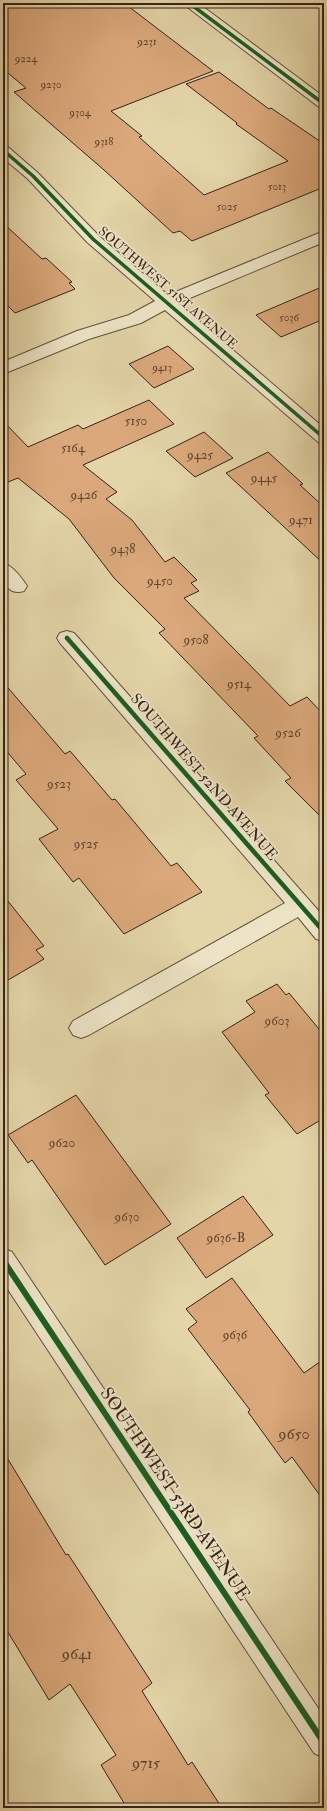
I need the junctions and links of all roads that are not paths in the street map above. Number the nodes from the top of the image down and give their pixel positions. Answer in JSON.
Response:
{"nodes":[{"id":1,"x":189,"y":3,"type":"edge"},
{"id":2,"x":324,"y":104,"type":"edge"},
{"id":3,"x":3,"y":150,"type":"edge"},
{"id":4,"x":324,"y":236,"type":"edge"},
{"id":5,"x":167,"y":302,"type":"junction"},
{"id":6,"x":3,"y":368,"type":"edge"},
{"id":7,"x":324,"y":438,"type":"edge"},
{"id":8,"x":3,"y":570,"type":"edge"},
{"id":9,"x":18,"y":586,"type":"dead end"},
{"id":10,"x":67,"y":638,"type":"dead end"},
{"id":11,"x":300,"y":905,"type":"junction"},
{"id":12,"x":324,"y":932,"type":"edge"},
{"id":13,"x":81,"y":1028,"type":"dead end"},
{"id":14,"x":3,"y":1260,"type":"edge"},
{"id":15,"x":324,"y":1743,"type":"edge"}],
"edges":[{"from":1,"to":2,"type":"street"},
{"from":3,"to":5,"type":"street","name":"SOUTHWEST 51ST AVENUE"},
{"from":4,"to":5,"type":"street"},
{"from":5,"to":6,"type":"street"},
{"from":5,"to":7,"type":"street","name":"SOUTHWEST 51ST AVENUE"},
{"from":8,"to":9,"type":"street"},
{"from":10,"to":11,"type":"street","name":"SOUTHWEST 52ND AVENUE"},
{"from":11,"to":12,"type":"street","name":"SOUTHWEST 52ND AVENUE"},
{"from":11,"to":13,"type":"street"},
{"from":14,"to":15,"type":"street","name":"SOUTHWEST 53RD AVENUE"}]}
